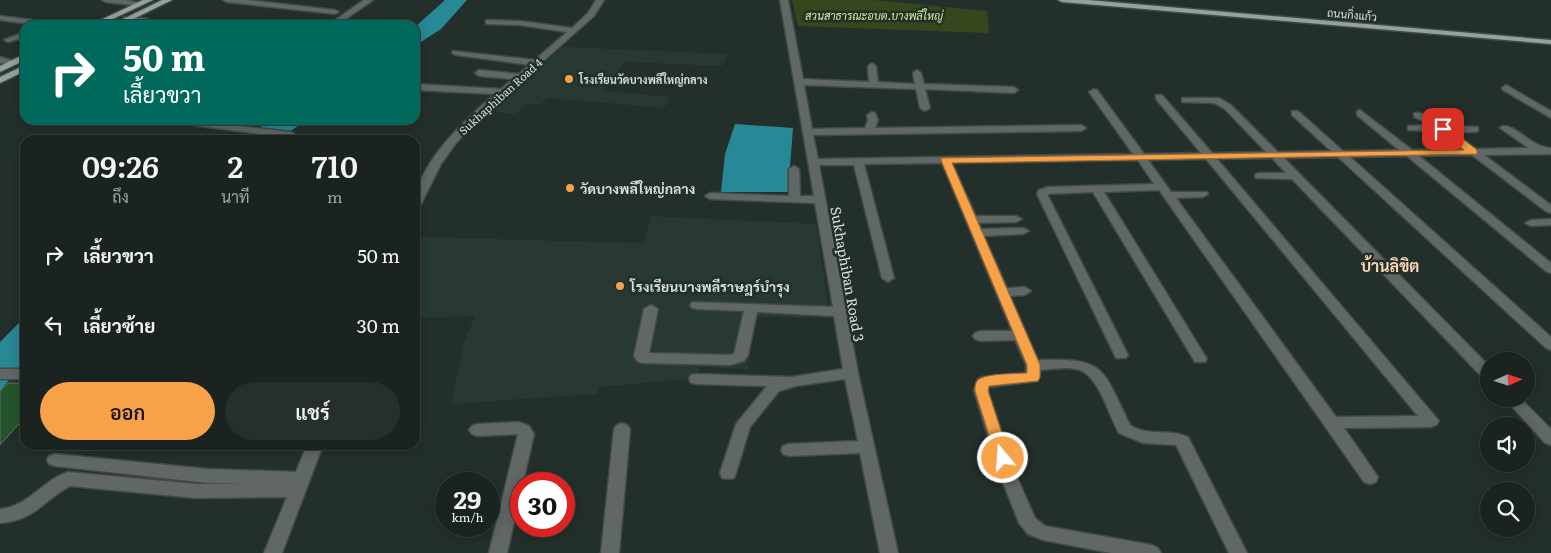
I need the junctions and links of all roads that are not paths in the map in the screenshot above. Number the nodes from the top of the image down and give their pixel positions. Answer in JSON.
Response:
{"nodes":[{"id":1,"x":106,"y":0,"type":"edge"},
{"id":2,"x":149,"y":0,"type":"edge"},
{"id":3,"x":168,"y":0,"type":"edge"},
{"id":4,"x":226,"y":0,"type":"edge"},
{"id":5,"x":369,"y":0,"type":"edge"},
{"id":6,"x":600,"y":0,"type":"edge"},
{"id":7,"x":784,"y":0,"type":"edge"},
{"id":8,"x":1062,"y":0,"type":"edge"},
{"id":9,"x":1134,"y":0,"type":"edge"},
{"id":10,"x":140,"y":4,"type":"junction"},
{"id":11,"x":335,"y":12,"type":"dead end"},
{"id":12,"x":0,"y":18,"type":"edge"},
{"id":13,"x":127,"y":19,"type":"joint"},
{"id":14,"x":105,"y":20,"type":"edge"},
{"id":15,"x":136,"y":20,"type":"edge"},
{"id":16,"x":339,"y":20,"type":"edge"},
{"id":17,"x":20,"y":21,"type":"edge"},
{"id":18,"x":489,"y":22,"type":"dead end"},
{"id":19,"x":573,"y":31,"type":"junction"},
{"id":20,"x":1551,"y":35,"type":"edge"},
{"id":21,"x":20,"y":36,"type":"edge"},
{"id":22,"x":8,"y":40,"type":"dead end"},
{"id":23,"x":1551,"y":42,"type":"edge"},
{"id":24,"x":456,"y":53,"type":"dead end"},
{"id":25,"x":20,"y":59,"type":"edge"},
{"id":26,"x":0,"y":60,"type":"edge"},
{"id":27,"x":14,"y":62,"type":"junction"},
{"id":28,"x":537,"y":63,"type":"junction"},
{"id":29,"x":494,"y":66,"type":"dead end"},
{"id":30,"x":872,"y":66,"type":"dead end"},
{"id":31,"x":0,"y":69,"type":"edge"},
{"id":32,"x":20,"y":70,"type":"edge"},
{"id":33,"x":529,"y":70,"type":"junction"},
{"id":34,"x":479,"y":73,"type":"dead end"},
{"id":35,"x":917,"y":73,"type":"dead end"},
{"id":36,"x":521,"y":76,"type":"junction"},
{"id":37,"x":0,"y":80,"type":"edge"},
{"id":38,"x":799,"y":82,"type":"junction"},
{"id":39,"x":874,"y":84,"type":"junction"},
{"id":40,"x":920,"y":86,"type":"junction"},
{"id":41,"x":420,"y":88,"type":"edge"},
{"id":42,"x":1506,"y":88,"type":"dead end"},
{"id":43,"x":1014,"y":90,"type":"dead end"},
{"id":44,"x":504,"y":92,"type":"junction"},
{"id":45,"x":1094,"y":92,"type":"dead end"},
{"id":46,"x":1159,"y":98,"type":"dead end"},
{"id":47,"x":1185,"y":100,"type":"dead end"},
{"id":48,"x":925,"y":108,"type":"dead end"},
{"id":49,"x":1295,"y":113,"type":"dead end"},
{"id":50,"x":1360,"y":113,"type":"dead end"},
{"id":51,"x":872,"y":115,"type":"dead end"},
{"id":52,"x":1417,"y":115,"type":"dead end"},
{"id":53,"x":1551,"y":115,"type":"edge"},
{"id":54,"x":213,"y":125,"type":"edge"},
{"id":55,"x":1081,"y":128,"type":"dead end"},
{"id":56,"x":1411,"y":128,"type":"dead end"},
{"id":57,"x":1505,"y":128,"type":"dead end"},
{"id":58,"x":1443,"y":129,"type":"junction"},
{"id":59,"x":1475,"y":129,"type":"dead end"},
{"id":60,"x":869,"y":131,"type":"junction"},
{"id":61,"x":808,"y":132,"type":"junction"},
{"id":62,"x":291,"y":135,"type":"dead end"},
{"id":63,"x":1540,"y":151,"type":"junction"},
{"id":64,"x":1551,"y":151,"type":"edge"},
{"id":65,"x":1473,"y":152,"type":"junction"},
{"id":66,"x":1408,"y":153,"type":"junction"},
{"id":67,"x":1341,"y":154,"type":"junction"},
{"id":68,"x":1274,"y":155,"type":"junction"},
{"id":69,"x":1209,"y":156,"type":"junction"},
{"id":70,"x":1141,"y":157,"type":"junction"},
{"id":71,"x":1551,"y":159,"type":"edge"},
{"id":72,"x":946,"y":160,"type":"junction"},
{"id":73,"x":858,"y":161,"type":"junction"},
{"id":74,"x":814,"y":162,"type":"junction"},
{"id":75,"x":794,"y":169,"type":"dead end"},
{"id":76,"x":1260,"y":176,"type":"dead end"},
{"id":77,"x":1294,"y":176,"type":"junction"},
{"id":78,"x":1097,"y":189,"type":"junction"},
{"id":79,"x":1164,"y":191,"type":"junction"},
{"id":80,"x":1203,"y":194,"type":"dead end"},
{"id":81,"x":420,"y":195,"type":"edge"},
{"id":82,"x":710,"y":196,"type":"dead end"},
{"id":83,"x":795,"y":198,"type":"junction"},
{"id":84,"x":819,"y":200,"type":"junction"},
{"id":85,"x":1551,"y":210,"type":"edge"},
{"id":86,"x":1016,"y":219,"type":"dead end"},
{"id":87,"x":1551,"y":222,"type":"edge"},
{"id":88,"x":1531,"y":223,"type":"dead end"},
{"id":89,"x":974,"y":227,"type":"junction"},
{"id":90,"x":1023,"y":231,"type":"dead end"},
{"id":91,"x":1551,"y":269,"type":"edge"},
{"id":92,"x":888,"y":278,"type":"dead end"},
{"id":93,"x":1025,"y":291,"type":"dead end"},
{"id":94,"x":1002,"y":292,"type":"junction"},
{"id":95,"x":697,"y":306,"type":"dead end"},
{"id":96,"x":751,"y":308,"type":"junction"},
{"id":97,"x":651,"y":309,"type":"dead end"},
{"id":98,"x":840,"y":312,"type":"junction"},
{"id":99,"x":1020,"y":335,"type":"junction"},
{"id":100,"x":980,"y":336,"type":"dead end"},
{"id":101,"x":1551,"y":345,"type":"edge"},
{"id":102,"x":1121,"y":355,"type":"dead end"},
{"id":103,"x":1200,"y":358,"type":"dead end"},
{"id":104,"x":1033,"y":365,"type":"junction"},
{"id":105,"x":1480,"y":366,"type":"edge"},
{"id":106,"x":851,"y":372,"type":"junction"},
{"id":107,"x":0,"y":374,"type":"edge"},
{"id":108,"x":20,"y":374,"type":"edge"},
{"id":109,"x":696,"y":379,"type":"dead end"},
{"id":110,"x":796,"y":381,"type":"junction"},
{"id":111,"x":1521,"y":408,"type":"edge"},
{"id":112,"x":1330,"y":423,"type":"junction"},
{"id":113,"x":622,"y":429,"type":"dead end"},
{"id":114,"x":477,"y":430,"type":"dead end"},
{"id":115,"x":1551,"y":439,"type":"edge"},
{"id":116,"x":866,"y":447,"type":"junction"},
{"id":117,"x":313,"y":450,"type":"edge"},
{"id":118,"x":788,"y":450,"type":"dead end"},
{"id":119,"x":55,"y":460,"type":"dead end"},
{"id":120,"x":728,"y":473,"type":"dead end"},
{"id":121,"x":1370,"y":477,"type":"dead end"},
{"id":122,"x":299,"y":485,"type":"junction"},
{"id":123,"x":0,"y":516,"type":"edge"},
{"id":124,"x":273,"y":553,"type":"edge"},
{"id":125,"x":498,"y":553,"type":"edge"},
{"id":126,"x":610,"y":553,"type":"edge"},
{"id":127,"x":890,"y":553,"type":"edge"},
{"id":128,"x":1152,"y":553,"type":"edge"},
{"id":129,"x":1238,"y":553,"type":"edge"}],
"edges":[{"from":1,"to":10,"type":"street"},
{"from":2,"to":10,"type":"main road"},
{"from":3,"to":13,"type":"main road"},
{"from":4,"to":11,"type":"street"},
{"from":5,"to":16,"type":"street"},
{"from":6,"to":19,"type":"street","name":"Sukhaphiban Road 4"},
{"from":7,"to":38,"type":"street","name":"Sukhaphiban Road 3"},
{"from":8,"to":23,"type":"main road","name":"ถนนกิ่งแก้ว"},
{"from":9,"to":20,"type":"main road","name":"ถนนกิ่งแก้ว"},
{"from":10,"to":14,"type":"main road"},
{"from":12,"to":17,"type":"street"},
{"from":13,"to":15,"type":"street"},
{"from":18,"to":19,"type":"street"},
{"from":19,"to":28,"type":"street","name":"Sukhaphiban Road 4"},
{"from":21,"to":22,"type":"street"},
{"from":24,"to":28,"type":"street"},
{"from":25,"to":27,"type":"main road"},
{"from":26,"to":27,"type":"street"},
{"from":27,"to":31,"type":"main road"},
{"from":28,"to":33,"type":"street","name":"Sukhaphiban Road 4"},
{"from":29,"to":33,"type":"street"},
{"from":30,"to":39,"type":"street"},
{"from":32,"to":37,"type":"main road"},
{"from":33,"to":36,"type":"street","name":"Sukhaphiban Road 4"},
{"from":34,"to":36,"type":"street"},
{"from":35,"to":40,"type":"street"},
{"from":36,"to":44,"type":"street","name":"Sukhaphiban Road 4"},
{"from":38,"to":39,"type":"street"},
{"from":38,"to":61,"type":"street","name":"Sukhaphiban Road 3"},
{"from":39,"to":40,"type":"street"},
{"from":40,"to":43,"type":"street"},
{"from":40,"to":48,"type":"street"},
{"from":41,"to":44,"type":"street"},
{"from":42,"to":53,"type":"street"},
{"from":44,"to":81,"type":"street","name":"Sukhaphiban Road 4"},
{"from":45,"to":70,"type":"street"},
{"from":46,"to":69,"type":"street"},
{"from":47,"to":68,"type":"street"},
{"from":49,"to":67,"type":"street"},
{"from":50,"to":66,"type":"street"},
{"from":51,"to":60,"type":"street"},
{"from":52,"to":58,"type":"street"},
{"from":54,"to":62,"type":"street"},
{"from":55,"to":60,"type":"street"},
{"from":56,"to":58,"type":"street"},
{"from":57,"to":63,"type":"street"},
{"from":58,"to":59,"type":"street"},
{"from":58,"to":65,"type":"street"},
{"from":60,"to":61,"type":"street"},
{"from":61,"to":74,"type":"street","name":"Sukhaphiban Road 3"},
{"from":63,"to":64,"type":"street"},
{"from":63,"to":65,"type":"street"},
{"from":63,"to":71,"type":"street"},
{"from":65,"to":66,"type":"street"},
{"from":65,"to":85,"type":"street"},
{"from":66,"to":67,"type":"street"},
{"from":66,"to":91,"type":"street"},
{"from":67,"to":68,"type":"street"},
{"from":67,"to":101,"type":"street"},
{"from":68,"to":69,"type":"street"},
{"from":68,"to":77,"type":"street"},
{"from":69,"to":70,"type":"street"},
{"from":69,"to":112,"type":"street"},
{"from":70,"to":72,"type":"street"},
{"from":70,"to":79,"type":"street"},
{"from":72,"to":73,"type":"street"},
{"from":72,"to":89,"type":"street"},
{"from":73,"to":74,"type":"street"},
{"from":73,"to":92,"type":"street"},
{"from":74,"to":84,"type":"street","name":"Sukhaphiban Road 3"},
{"from":75,"to":83,"type":"street"},
{"from":76,"to":77,"type":"street"},
{"from":77,"to":105,"type":"street"},
{"from":78,"to":79,"type":"street"},
{"from":78,"to":102,"type":"street"},
{"from":78,"to":103,"type":"street"},
{"from":79,"to":80,"type":"street"},
{"from":79,"to":112,"type":"street"},
{"from":82,"to":83,"type":"street"},
{"from":83,"to":84,"type":"street"},
{"from":84,"to":98,"type":"street","name":"Sukhaphiban Road 3"},
{"from":86,"to":89,"type":"street"},
{"from":87,"to":88,"type":"street"},
{"from":89,"to":90,"type":"street"},
{"from":89,"to":94,"type":"street"},
{"from":93,"to":94,"type":"street"},
{"from":94,"to":99,"type":"street"},
{"from":95,"to":96,"type":"street"},
{"from":96,"to":97,"type":"street"},
{"from":96,"to":98,"type":"street"},
{"from":98,"to":106,"type":"street","name":"Sukhaphiban Road 3"},
{"from":99,"to":100,"type":"street"},
{"from":99,"to":104,"type":"street"},
{"from":104,"to":128,"type":"street"},
{"from":104,"to":129,"type":"street"},
{"from":106,"to":110,"type":"street"},
{"from":106,"to":116,"type":"street","name":"Sukhaphiban Road 3"},
{"from":107,"to":108,"type":"street"},
{"from":109,"to":110,"type":"street"},
{"from":110,"to":120,"type":"street"},
{"from":111,"to":115,"type":"street"},
{"from":112,"to":121,"type":"street"},
{"from":113,"to":126,"type":"street"},
{"from":114,"to":125,"type":"street"},
{"from":116,"to":118,"type":"street"},
{"from":116,"to":127,"type":"street","name":"Sukhaphiban Road 3"},
{"from":117,"to":122,"type":"street"},
{"from":119,"to":122,"type":"street"},
{"from":122,"to":123,"type":"street"},
{"from":122,"to":124,"type":"street"}]}
